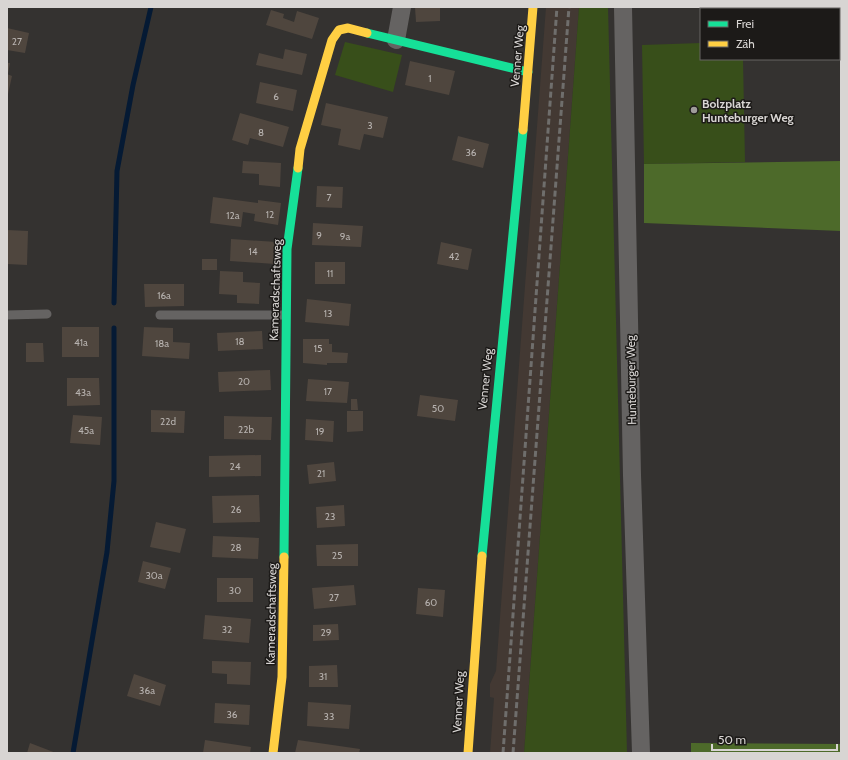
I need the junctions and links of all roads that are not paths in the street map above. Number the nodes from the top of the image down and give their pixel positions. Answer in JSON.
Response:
{"nodes":[{"id":1,"x":402,"y":7,"type":"edge"},
{"id":2,"x":534,"y":7,"type":"edge"},
{"id":3,"x":623,"y":7,"type":"edge"},
{"id":4,"x":396,"y":40,"type":"junction"},
{"id":5,"x":528,"y":72,"type":"junction"},
{"id":6,"x":47,"y":314,"type":"dead end"},
{"id":7,"x":7,"y":315,"type":"edge"},
{"id":8,"x":160,"y":315,"type":"dead end"},
{"id":9,"x":285,"y":315,"type":"junction"},
{"id":10,"x":273,"y":753,"type":"edge"},
{"id":11,"x":468,"y":753,"type":"edge"},
{"id":12,"x":641,"y":753,"type":"edge"}],
"edges":[{"from":1,"to":4,"type":"street"},
{"from":2,"to":5,"type":"street","name":"Venner Weg"},
{"from":3,"to":12,"type":"street","name":"Hunteburger Weg"},
{"from":4,"to":5,"type":"street","name":"Kameradschaftsweg"},
{"from":4,"to":9,"type":"street","name":"Kameradschaftsweg"},
{"from":5,"to":11,"type":"street","name":"Venner Weg"},
{"from":6,"to":7,"type":"lane"},
{"from":8,"to":9,"type":"lane"},
{"from":9,"to":10,"type":"street","name":"Kameradschaftsweg"}]}
